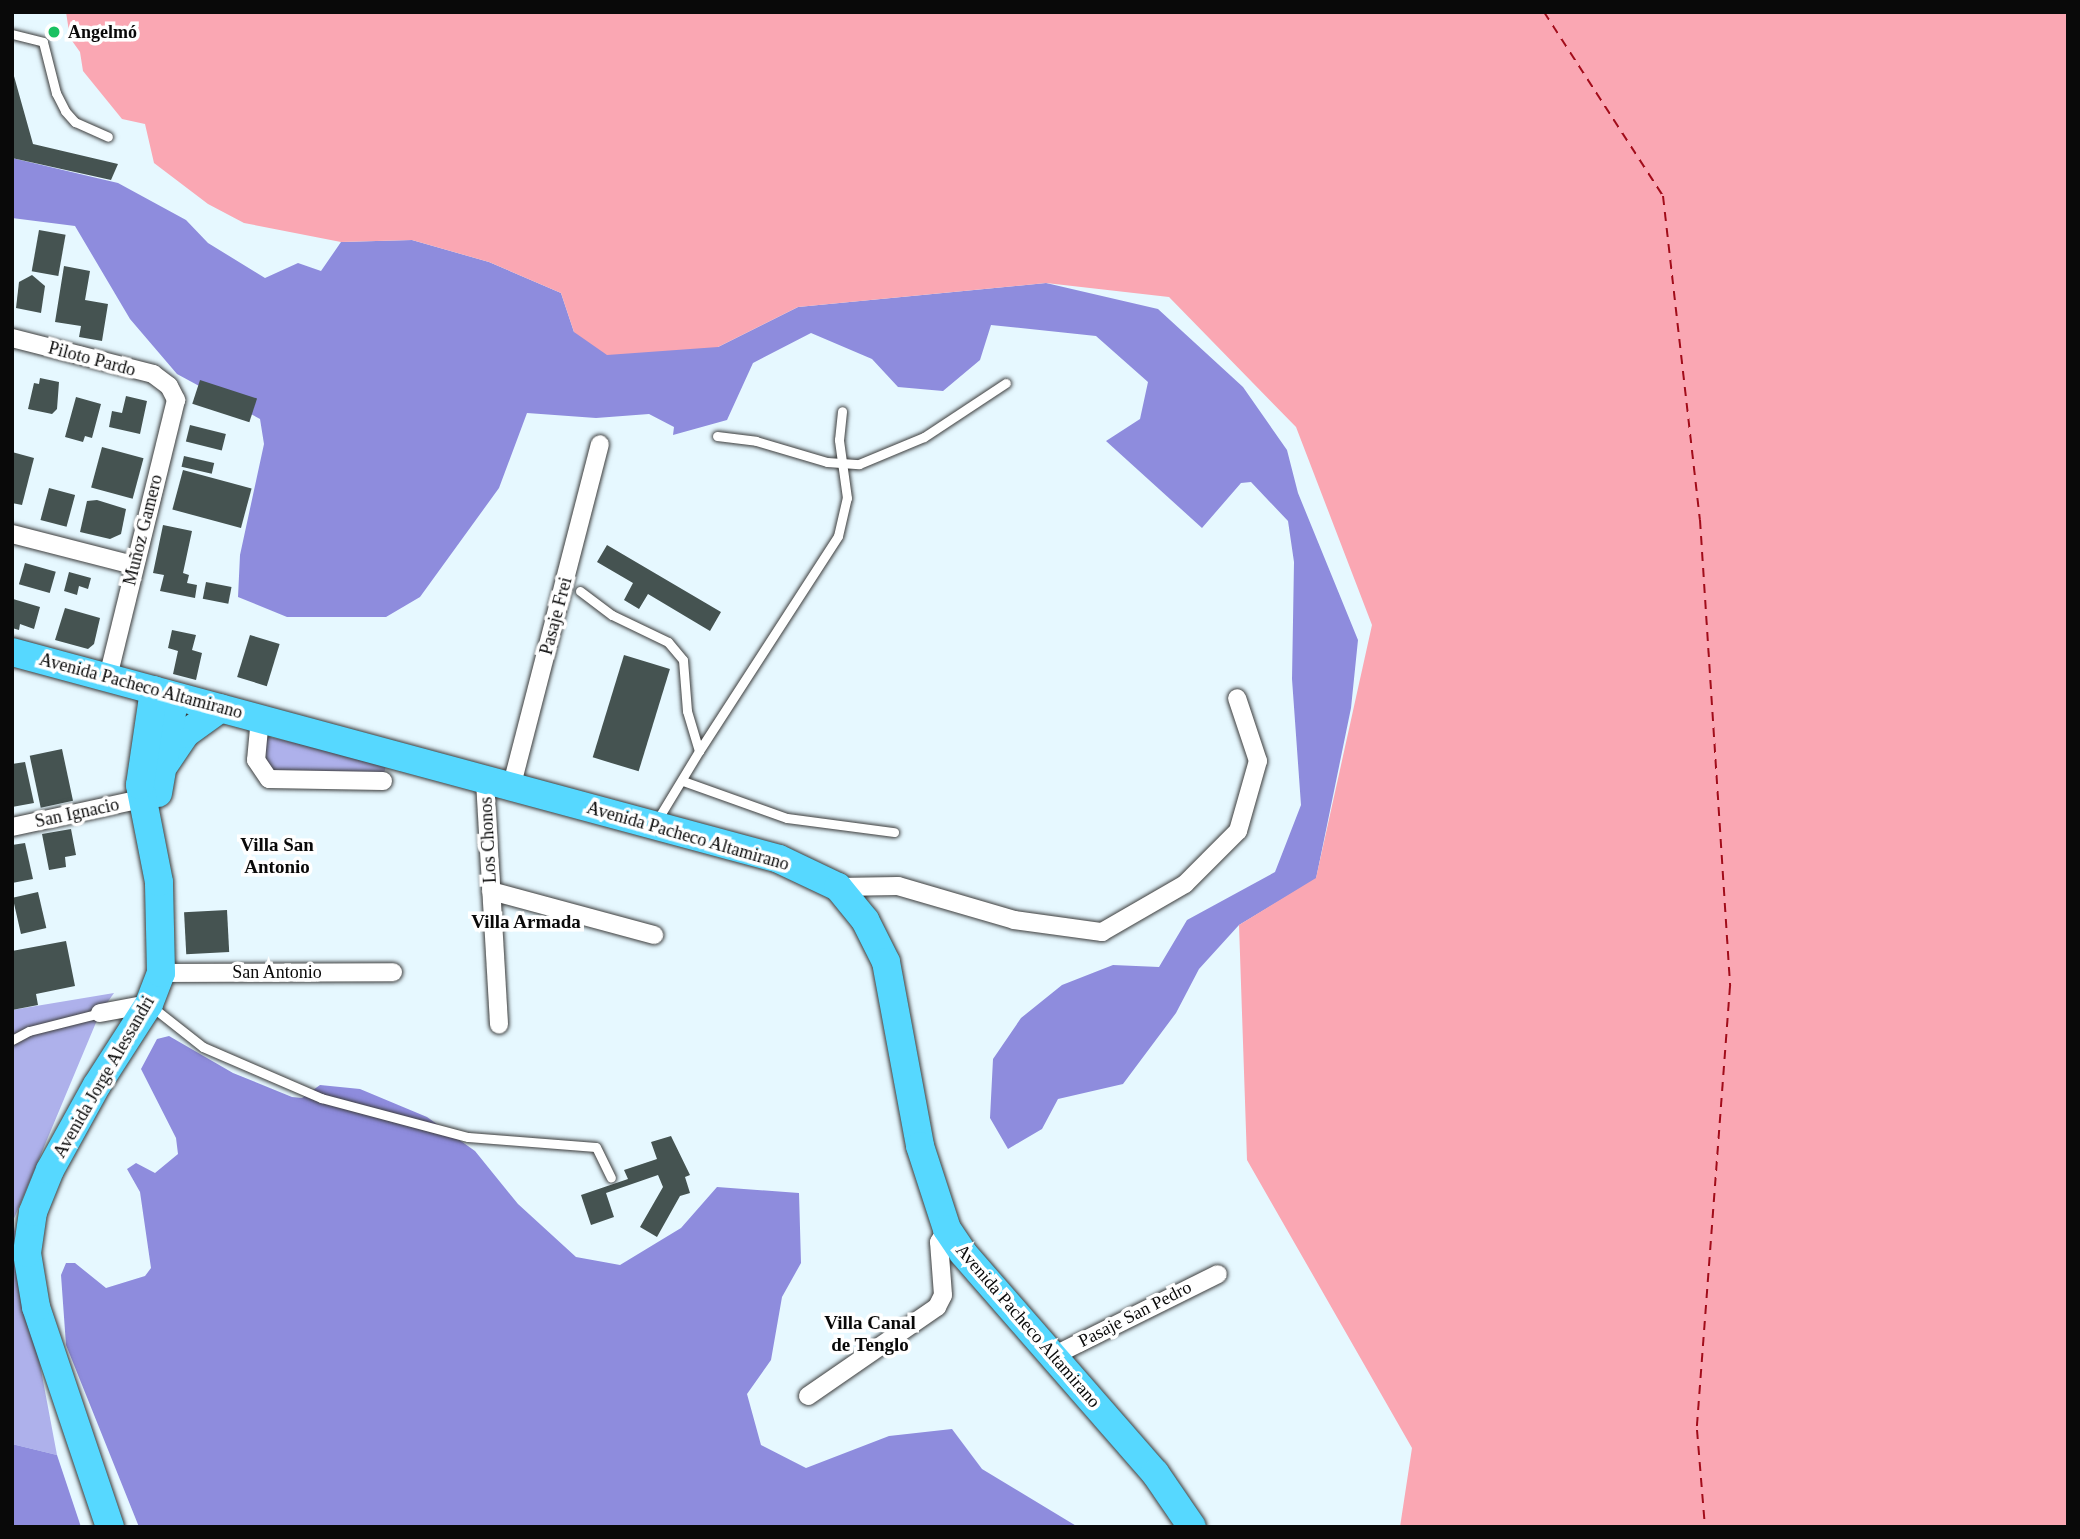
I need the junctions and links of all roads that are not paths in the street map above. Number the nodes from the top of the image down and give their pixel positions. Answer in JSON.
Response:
{"nodes":[{"id":1,"x":12,"y":34,"type":"edge"},
{"id":2,"x":108,"y":137,"type":"dead end"},
{"id":3,"x":12,"y":338,"type":"edge"},
{"id":4,"x":1006,"y":383,"type":"dead end"},
{"id":5,"x":169,"y":386,"type":"joint"},
{"id":6,"x":842,"y":411,"type":"dead end"},
{"id":7,"x":717,"y":436,"type":"dead end"},
{"id":8,"x":600,"y":444,"type":"dead end"},
{"id":9,"x":842,"y":464,"type":"junction"},
{"id":10,"x":12,"y":534,"type":"edge"},
{"id":11,"x":133,"y":565,"type":"junction"},
{"id":12,"x":580,"y":591,"type":"dead end"},
{"id":13,"x":12,"y":652,"type":"edge"},
{"id":14,"x":108,"y":676,"type":"junction"},
{"id":15,"x":165,"y":693,"type":"junction"},
{"id":16,"x":1237,"y":698,"type":"dead end"},
{"id":17,"x":221,"y":708,"type":"junction"},
{"id":18,"x":260,"y":718,"type":"junction"},
{"id":19,"x":699,"y":751,"type":"junction"},
{"id":20,"x":150,"y":772,"type":"junction"},
{"id":21,"x":383,"y":781,"type":"dead end"},
{"id":22,"x":683,"y":781,"type":"junction"},
{"id":23,"x":498,"y":785,"type":"junction"},
{"id":24,"x":142,"y":799,"type":"junction"},
{"id":25,"x":654,"y":825,"type":"junction"},
{"id":26,"x":12,"y":827,"type":"edge"},
{"id":27,"x":894,"y":832,"type":"dead end"},
{"id":28,"x":157,"y":863,"type":"junction"},
{"id":29,"x":838,"y":887,"type":"junction"},
{"id":30,"x":491,"y":891,"type":"junction"},
{"id":31,"x":654,"y":935,"type":"dead end"},
{"id":32,"x":393,"y":972,"type":"dead end"},
{"id":33,"x":161,"y":973,"type":"junction"},
{"id":34,"x":149,"y":1004,"type":"junction"},
{"id":35,"x":100,"y":1013,"type":"joint"},
{"id":36,"x":499,"y":1025,"type":"dead end"},
{"id":37,"x":12,"y":1040,"type":"edge"},
{"id":38,"x":611,"y":1178,"type":"dead end"},
{"id":39,"x":947,"y":1229,"type":"junction"},
{"id":40,"x":1218,"y":1274,"type":"dead end"},
{"id":41,"x":1053,"y":1356,"type":"junction"},
{"id":42,"x":808,"y":1396,"type":"dead end"},
{"id":43,"x":110,"y":1527,"type":"edge"},
{"id":44,"x":1192,"y":1527,"type":"edge"}],
"edges":[{"from":1,"to":2,"type":"lane"},
{"from":3,"to":5,"type":"street","name":"Piloto Pardo"},
{"from":4,"to":9,"type":"lane"},
{"from":5,"to":11,"type":"street","name":"Muñoz Gamero"},
{"from":6,"to":9,"type":"lane"},
{"from":7,"to":9,"type":"lane"},
{"from":8,"to":23,"type":"street","name":"Pasaje Frei"},
{"from":9,"to":19,"type":"lane"},
{"from":10,"to":11,"type":"street"},
{"from":11,"to":14,"type":"street","name":"Muñoz Gamero"},
{"from":12,"to":19,"type":"lane"},
{"from":13,"to":14,"type":"main road","name":"Avenida Pacheco Altamirano"},
{"from":14,"to":15,"type":"main road","name":"Avenida Pacheco Altamirano"},
{"from":14,"to":20,"type":"main road"},
{"from":15,"to":17,"type":"main road","name":"Avenida Pacheco Altamirano"},
{"from":15,"to":20,"type":"main road","name":"Avenida Jorge Alessandri"},
{"from":16,"to":29,"type":"street"},
{"from":17,"to":18,"type":"main road","name":"Avenida Pacheco Altamirano"},
{"from":17,"to":20,"type":"main road"},
{"from":18,"to":21,"type":"street"},
{"from":18,"to":23,"type":"main road","name":"Avenida Pacheco Altamirano"},
{"from":19,"to":22,"type":"lane"},
{"from":20,"to":24,"type":"main road","name":"Avenida Jorge Alessandri"},
{"from":20,"to":28,"type":"main road","name":"Avenida Jorge Alessandri"},
{"from":22,"to":25,"type":"lane"},
{"from":22,"to":27,"type":"lane"},
{"from":23,"to":25,"type":"main road","name":"Avenida Pacheco Altamirano"},
{"from":23,"to":30,"type":"street","name":"Los Chonos"},
{"from":24,"to":26,"type":"street","name":"San Ignacio"},
{"from":24,"to":28,"type":"main road","name":"Avenida Jorge Alessandri"},
{"from":25,"to":29,"type":"main road","name":"Avenida Pacheco Altamirano"},
{"from":28,"to":33,"type":"main road","name":"Avenida Jorge Alessandri"},
{"from":29,"to":39,"type":"main road","name":"Avenida Pacheco Altamirano"},
{"from":30,"to":31,"type":"street"},
{"from":30,"to":36,"type":"street","name":"Los Chonos"},
{"from":32,"to":33,"type":"street","name":"San Antonio"},
{"from":33,"to":34,"type":"main road","name":"Avenida Jorge Alessandri"},
{"from":34,"to":35,"type":"street"},
{"from":34,"to":38,"type":"lane"},
{"from":34,"to":43,"type":"main road","name":"Avenida Jorge Alessandri"},
{"from":35,"to":37,"type":"lane"},
{"from":39,"to":41,"type":"main road","name":"Avenida Pacheco Altamirano"},
{"from":39,"to":42,"type":"street"},
{"from":40,"to":41,"type":"street","name":"Pasaje San Pedro"},
{"from":41,"to":44,"type":"main road","name":"Avenida Pacheco Altamirano"}]}
